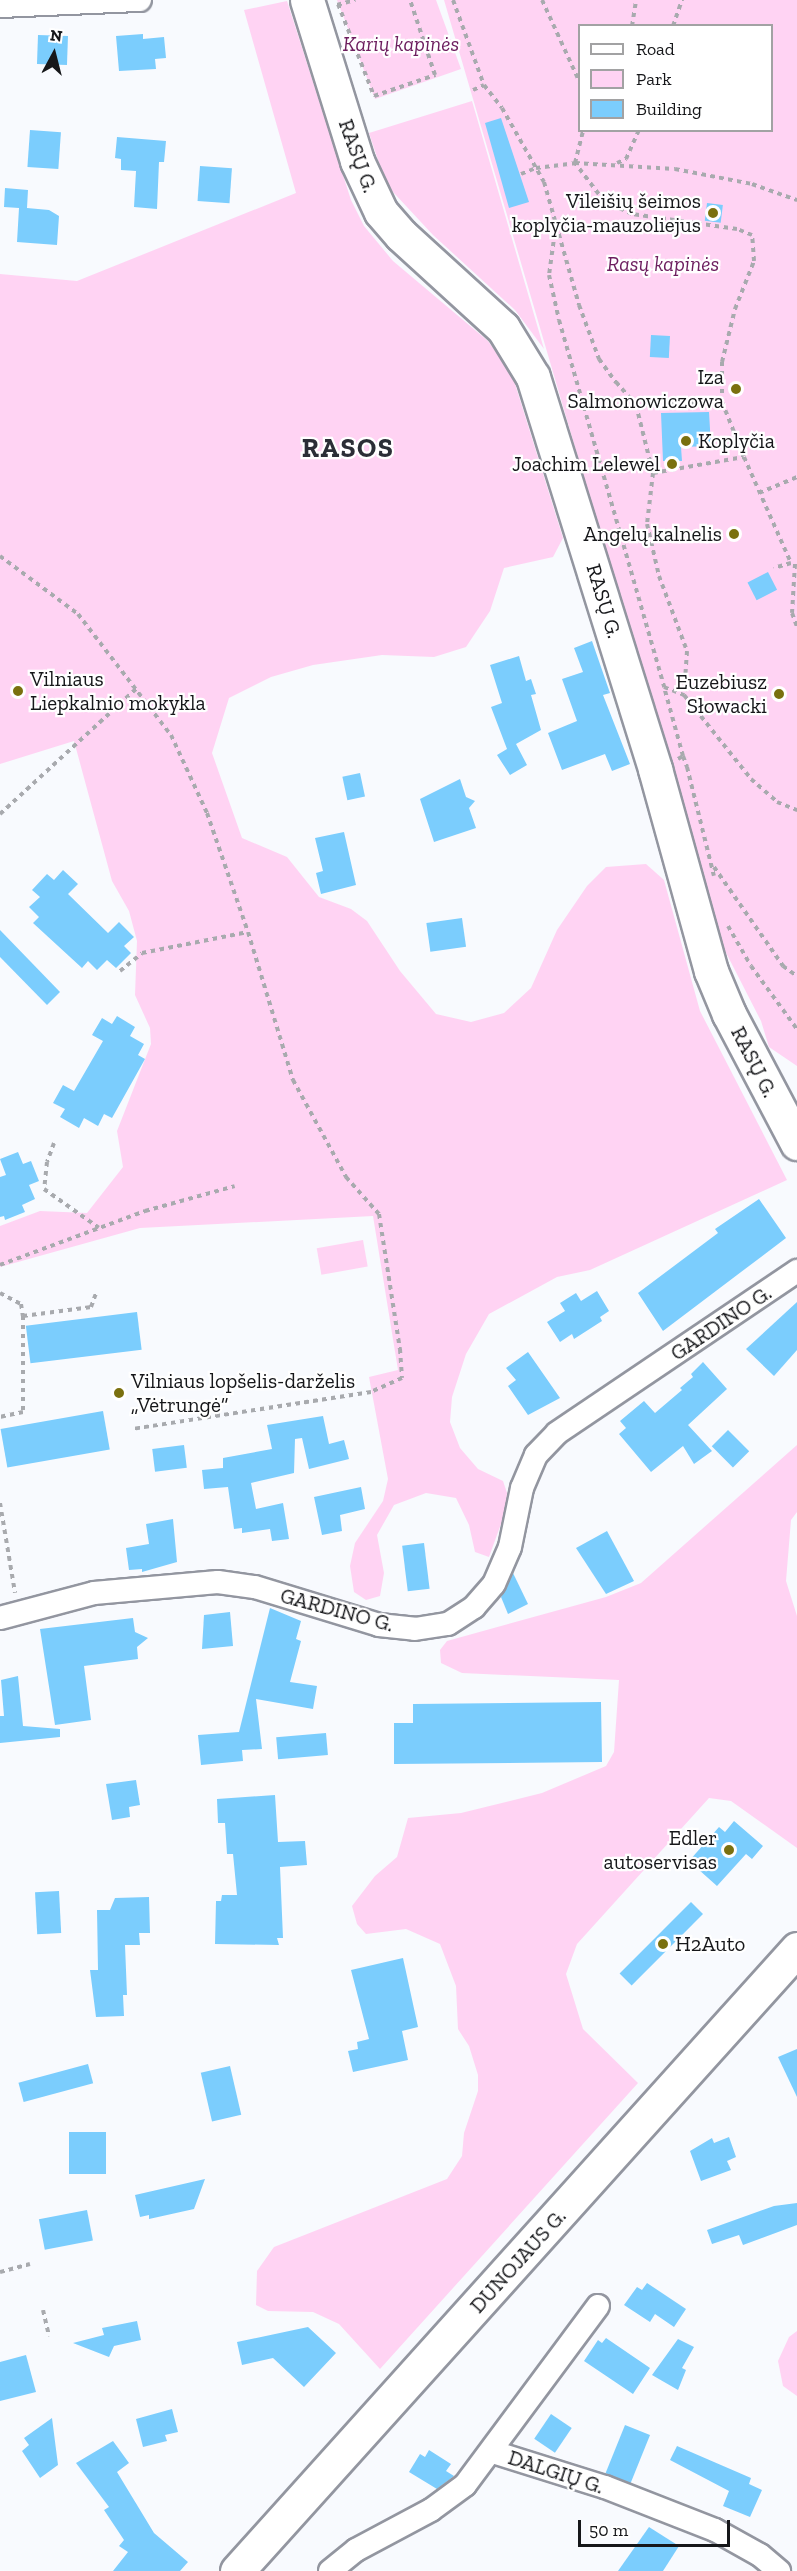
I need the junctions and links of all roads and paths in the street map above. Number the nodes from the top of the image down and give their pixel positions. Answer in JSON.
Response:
{"nodes":[{"id":1,"x":140,"y":0,"type":"edge"},
{"id":2,"x":410,"y":0,"type":"edge"},
{"id":3,"x":453,"y":0,"type":"edge"},
{"id":4,"x":542,"y":0,"type":"edge"},
{"id":5,"x":636,"y":0,"type":"edge"},
{"id":6,"x":682,"y":0,"type":"edge"},
{"id":7,"x":322,"y":2,"type":"edge"},
{"id":8,"x":0,"y":6,"type":"edge"},
{"id":9,"x":632,"y":24,"type":"edge"},
{"id":10,"x":674,"y":24,"type":"edge"},
{"id":11,"x":578,"y":81,"type":"edge"},
{"id":12,"x":484,"y":85,"type":"junction"},
{"id":13,"x":473,"y":90,"type":"dead end"},
{"id":14,"x":583,"y":132,"type":"edge"},
{"id":15,"x":638,"y":132,"type":"edge"},
{"id":16,"x":575,"y":163,"type":"junction"},
{"id":17,"x":615,"y":164,"type":"junction"},
{"id":18,"x":536,"y":168,"type":"junction"},
{"id":19,"x":521,"y":174,"type":"dead end"},
{"id":20,"x":797,"y":200,"type":"edge"},
{"id":21,"x":556,"y":221,"type":"junction"},
{"id":22,"x":722,"y":402,"type":"junction"},
{"id":23,"x":636,"y":405,"type":"junction"},
{"id":24,"x":744,"y":457,"type":"junction"},
{"id":25,"x":653,"y":472,"type":"junction"},
{"id":26,"x":797,"y":477,"type":"edge"},
{"id":27,"x":759,"y":493,"type":"junction"},
{"id":28,"x":0,"y":555,"type":"edge"},
{"id":29,"x":794,"y":563,"type":"edge"},
{"id":30,"x":774,"y":568,"type":"dead end"},
{"id":31,"x":797,"y":627,"type":"edge"},
{"id":32,"x":664,"y":687,"type":"junction"},
{"id":33,"x":136,"y":690,"type":"junction"},
{"id":34,"x":684,"y":695,"type":"junction"},
{"id":35,"x":669,"y":762,"type":"junction"},
{"id":36,"x":797,"y":810,"type":"edge"},
{"id":37,"x":0,"y":814,"type":"edge"},
{"id":38,"x":714,"y":867,"type":"junction"},
{"id":39,"x":713,"y":889,"type":"dead end"},
{"id":40,"x":726,"y":923,"type":"dead end"},
{"id":41,"x":248,"y":932,"type":"junction"},
{"id":42,"x":120,"y":971,"type":"dead end"},
{"id":43,"x":797,"y":975,"type":"edge"},
{"id":44,"x":797,"y":1029,"type":"edge"},
{"id":45,"x":54,"y":1143,"type":"dead end"},
{"id":46,"x":797,"y":1143,"type":"edge"},
{"id":47,"x":235,"y":1186,"type":"dead end"},
{"id":48,"x":99,"y":1228,"type":"junction"},
{"id":49,"x":0,"y":1265,"type":"edge"},
{"id":50,"x":797,"y":1271,"type":"edge"},
{"id":51,"x":0,"y":1293,"type":"edge"},
{"id":52,"x":96,"y":1293,"type":"dead end"},
{"id":53,"x":23,"y":1316,"type":"junction"},
{"id":54,"x":0,"y":1417,"type":"edge"},
{"id":55,"x":133,"y":1429,"type":"dead end"},
{"id":56,"x":0,"y":1503,"type":"edge"},
{"id":57,"x":9,"y":1615,"type":"edge"},
{"id":58,"x":797,"y":1949,"type":"edge"},
{"id":59,"x":30,"y":2264,"type":"dead end"},
{"id":60,"x":0,"y":2272,"type":"edge"},
{"id":61,"x":598,"y":2306,"type":"dead end"},
{"id":62,"x":43,"y":2310,"type":"dead end"},
{"id":63,"x":49,"y":2336,"type":"dead end"},
{"id":64,"x":493,"y":2452,"type":"junction"},
{"id":65,"x":237,"y":2571,"type":"edge"},
{"id":66,"x":330,"y":2571,"type":"edge"},
{"id":67,"x":779,"y":2571,"type":"edge"}],
"edges":[{"from":1,"to":8,"type":"street"},
{"from":2,"to":7,"type":"path"},
{"from":3,"to":12,"type":"path"},
{"from":4,"to":11,"type":"path"},
{"from":5,"to":9,"type":"path"},
{"from":6,"to":10,"type":"path"},
{"from":7,"to":35,"type":"main road","name":"RASŲ G."},
{"from":12,"to":13,"type":"path"},
{"from":12,"to":18,"type":"path"},
{"from":14,"to":16,"type":"path"},
{"from":15,"to":17,"type":"path"},
{"from":16,"to":17,"type":"path"},
{"from":16,"to":18,"type":"path"},
{"from":16,"to":22,"type":"path"},
{"from":17,"to":20,"type":"path"},
{"from":18,"to":19,"type":"path"},
{"from":18,"to":21,"type":"path"},
{"from":21,"to":23,"type":"path"},
{"from":21,"to":32,"type":"path"},
{"from":22,"to":23,"type":"path"},
{"from":22,"to":24,"type":"path"},
{"from":23,"to":25,"type":"path"},
{"from":24,"to":25,"type":"path"},
{"from":24,"to":27,"type":"path"},
{"from":25,"to":34,"type":"path"},
{"from":26,"to":27,"type":"path"},
{"from":27,"to":29,"type":"path"},
{"from":28,"to":33,"type":"path"},
{"from":29,"to":30,"type":"path"},
{"from":29,"to":31,"type":"path"},
{"from":32,"to":34,"type":"path"},
{"from":32,"to":35,"type":"path"},
{"from":33,"to":37,"type":"path"},
{"from":33,"to":41,"type":"path"},
{"from":34,"to":36,"type":"path"},
{"from":35,"to":38,"type":"path"},
{"from":35,"to":46,"type":"main road","name":"RASŲ G."},
{"from":38,"to":39,"type":"path"},
{"from":38,"to":43,"type":"path"},
{"from":40,"to":44,"type":"path"},
{"from":41,"to":42,"type":"path"},
{"from":41,"to":55,"type":"path"},
{"from":45,"to":48,"type":"path"},
{"from":47,"to":48,"type":"path"},
{"from":48,"to":49,"type":"path"},
{"from":50,"to":57,"type":"street","name":"GARDINO G."},
{"from":51,"to":53,"type":"path"},
{"from":52,"to":53,"type":"path"},
{"from":53,"to":54,"type":"path"},
{"from":56,"to":57,"type":"path"},
{"from":58,"to":65,"type":"main road","name":"DUNOJAUS G."},
{"from":59,"to":60,"type":"path"},
{"from":61,"to":64,"type":"street","name":"DALGIŲ G."},
{"from":62,"to":63,"type":"path"},
{"from":64,"to":66,"type":"street","name":"DALGIŲ G."},
{"from":64,"to":67,"type":"street","name":"DALGIŲ G."}]}
